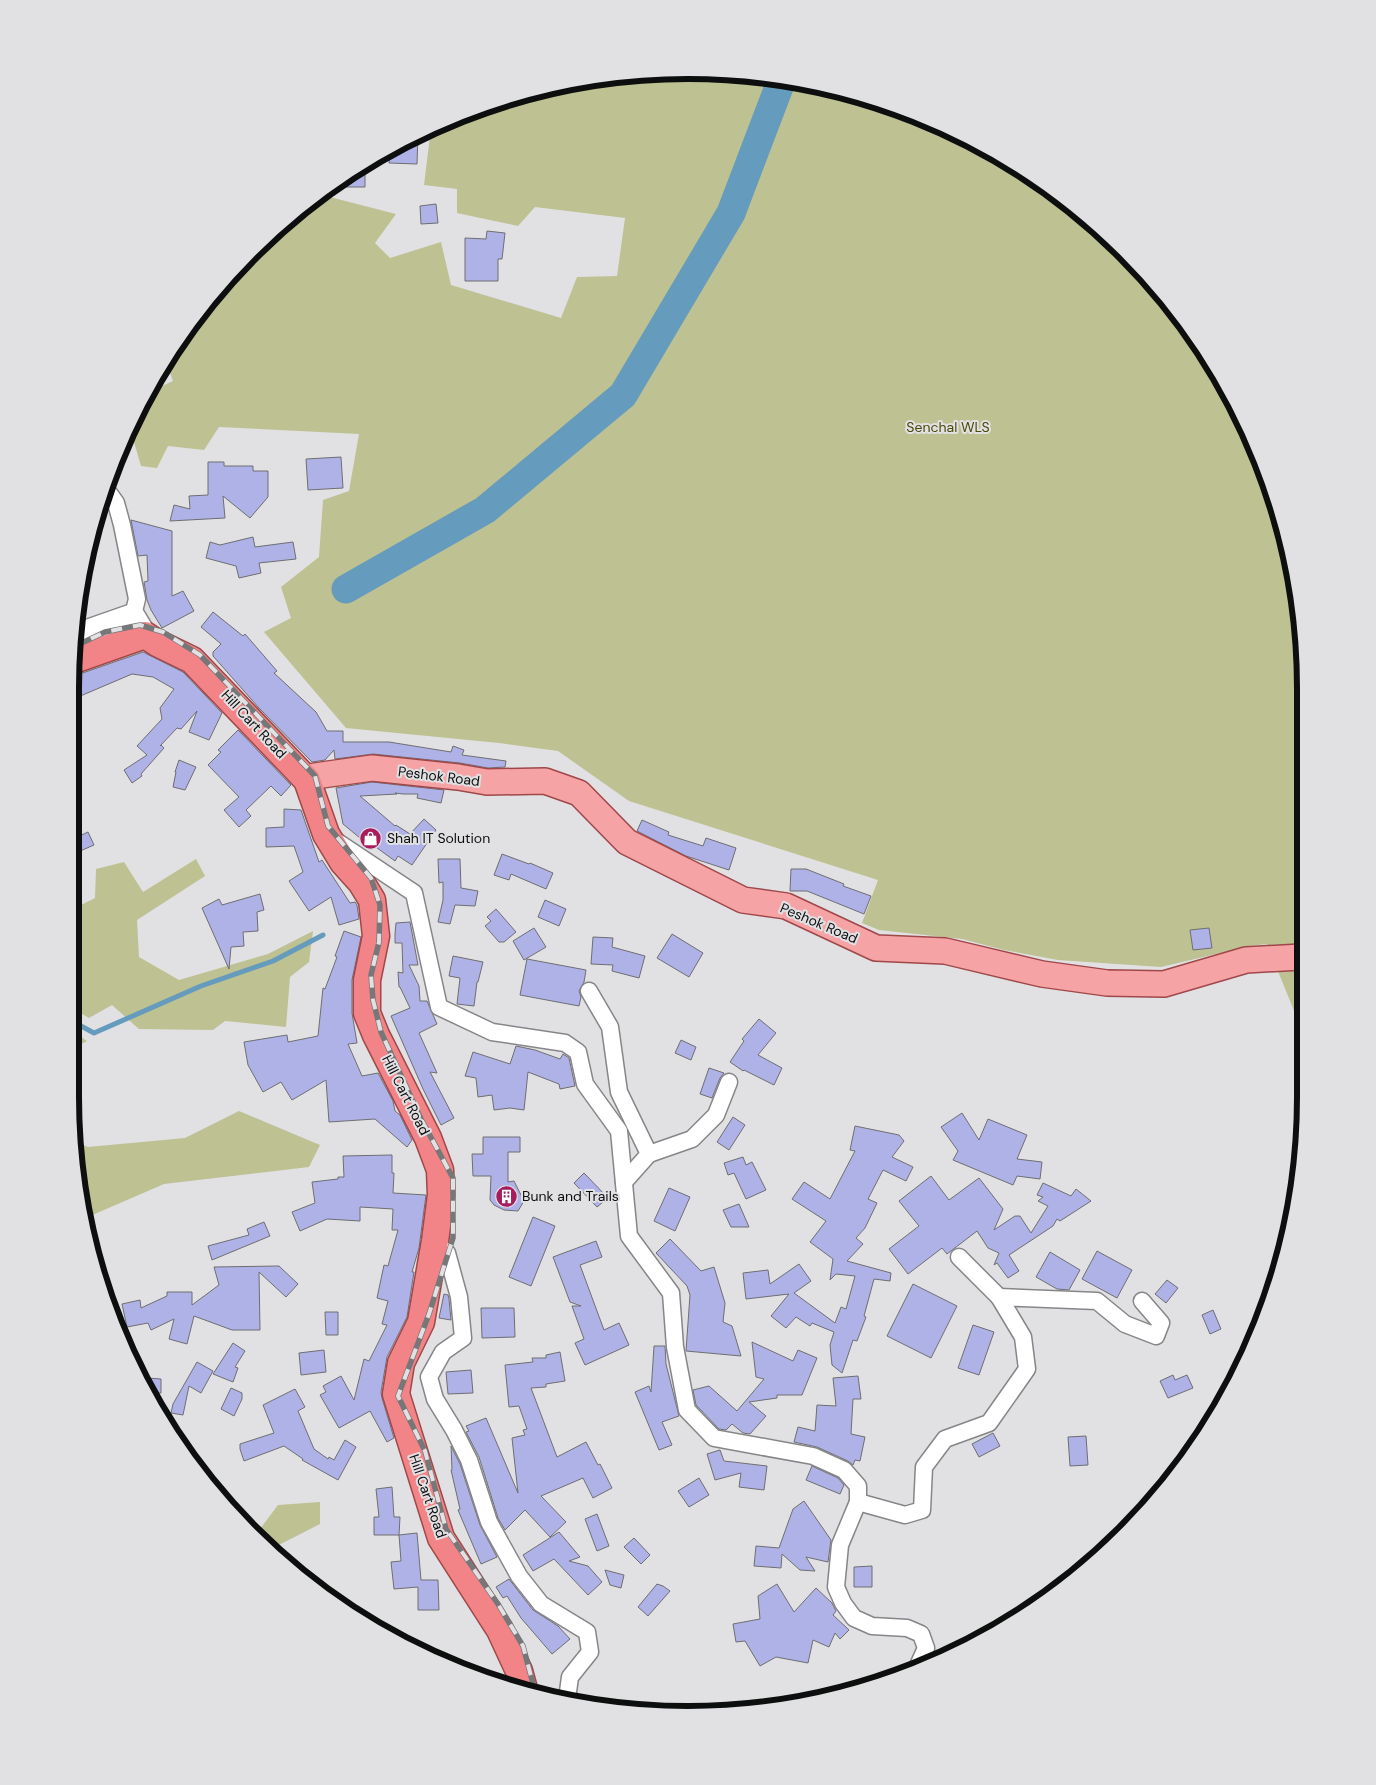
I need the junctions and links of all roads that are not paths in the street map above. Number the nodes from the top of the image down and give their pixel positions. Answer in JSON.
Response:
{"nodes":[{"id":1,"x":110,"y":495,"type":"edge"},
{"id":2,"x":139,"y":625,"type":"junction"},
{"id":3,"x":81,"y":635,"type":"edge"},
{"id":4,"x":80,"y":657,"type":"edge"},
{"id":5,"x":307,"y":780,"type":"junction"},
{"id":6,"x":326,"y":834,"type":"junction"},
{"id":7,"x":1297,"y":957,"type":"edge"},
{"id":8,"x":589,"y":991,"type":"dead end"},
{"id":9,"x":729,"y":1082,"type":"dead end"},
{"id":10,"x":649,"y":1154,"type":"junction"},
{"id":11,"x":624,"y":1182,"type":"junction"},
{"id":12,"x":435,"y":1240,"type":"junction"},
{"id":13,"x":959,"y":1257,"type":"dead end"},
{"id":14,"x":999,"y":1297,"type":"junction"},
{"id":15,"x":1142,"y":1301,"type":"dead end"},
{"id":16,"x":858,"y":1502,"type":"junction"},
{"id":17,"x":921,"y":1660,"type":"edge"},
{"id":18,"x":522,"y":1683,"type":"edge"},
{"id":19,"x":568,"y":1695,"type":"edge"}],
"edges":[{"from":1,"to":2,"type":"street"},
{"from":2,"to":3,"type":"main road"},
{"from":2,"to":4,"type":"highway"},
{"from":2,"to":5,"type":"highway","name":"Hill Cart Road"},
{"from":5,"to":6,"type":"highway","name":"Hill Cart Road"},
{"from":5,"to":7,"type":"main road","name":"Peshok Road"},
{"from":6,"to":11,"type":"street"},
{"from":6,"to":12,"type":"highway","name":"Hill Cart Road"},
{"from":8,"to":10,"type":"street"},
{"from":9,"to":10,"type":"street"},
{"from":10,"to":11,"type":"street"},
{"from":11,"to":16,"type":"street"},
{"from":12,"to":18,"type":"highway","name":"Hill Cart Road"},
{"from":12,"to":19,"type":"street"},
{"from":13,"to":14,"type":"street"},
{"from":14,"to":15,"type":"street"},
{"from":14,"to":16,"type":"street"},
{"from":16,"to":17,"type":"street"}]}
